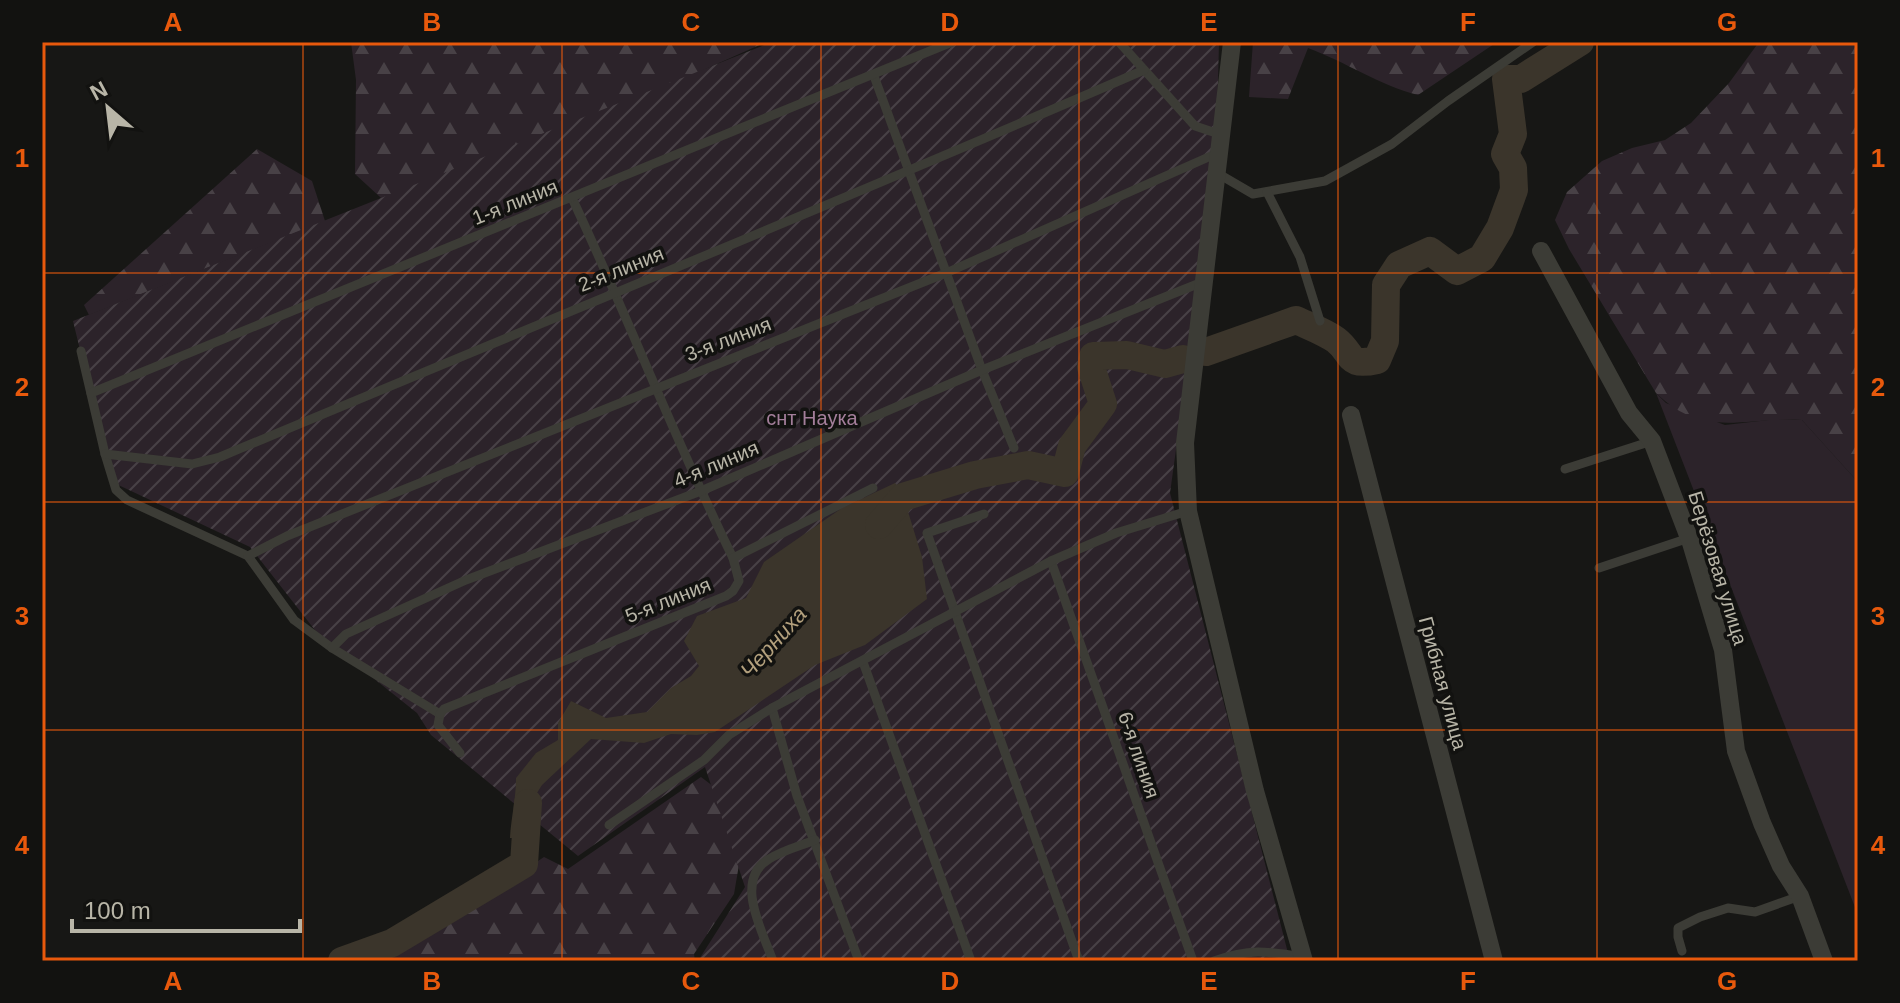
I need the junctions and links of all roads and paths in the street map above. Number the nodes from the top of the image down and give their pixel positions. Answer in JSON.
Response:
{"nodes":[{"id":1,"x":952,"y":42,"type":"edge"},
{"id":2,"x":1119,"y":42,"type":"edge"},
{"id":3,"x":1232,"y":42,"type":"edge"},
{"id":4,"x":1533,"y":42,"type":"edge"},
{"id":5,"x":1144,"y":70,"type":"junction"},
{"id":6,"x":874,"y":76,"type":"junction"},
{"id":7,"x":1221,"y":144,"type":"junction"},
{"id":8,"x":909,"y":172,"type":"junction"},
{"id":9,"x":1217,"y":173,"type":"junction"},
{"id":10,"x":1267,"y":192,"type":"junction"},
{"id":11,"x":572,"y":198,"type":"junction"},
{"id":12,"x":1541,"y":251,"type":"dead end"},
{"id":13,"x":946,"y":273,"type":"junction"},
{"id":14,"x":1206,"y":280,"type":"junction"},
{"id":15,"x":616,"y":291,"type":"junction"},
{"id":16,"x":1320,"y":321,"type":"dead end"},
{"id":17,"x":81,"y":351,"type":"dead end"},
{"id":18,"x":982,"y":370,"type":"junction"},
{"id":19,"x":656,"y":386,"type":"junction"},
{"id":20,"x":91,"y":393,"type":"junction"},
{"id":21,"x":1351,"y":415,"type":"dead end"},
{"id":22,"x":1652,"y":441,"type":"junction"},
{"id":23,"x":1014,"y":448,"type":"dead end"},
{"id":24,"x":105,"y":454,"type":"junction"},
{"id":25,"x":1565,"y":469,"type":"dead end"},
{"id":26,"x":873,"y":488,"type":"dead end"},
{"id":27,"x":701,"y":491,"type":"junction"},
{"id":28,"x":1188,"y":511,"type":"junction"},
{"id":29,"x":984,"y":514,"type":"dead end"},
{"id":30,"x":1689,"y":538,"type":"junction"},
{"id":31,"x":248,"y":556,"type":"junction"},
{"id":32,"x":733,"y":558,"type":"junction"},
{"id":33,"x":1051,"y":561,"type":"junction"},
{"id":34,"x":1599,"y":568,"type":"dead end"},
{"id":35,"x":956,"y":611,"type":"junction"},
{"id":36,"x":332,"y":648,"type":"junction"},
{"id":37,"x":863,"y":662,"type":"junction"},
{"id":38,"x":772,"y":708,"type":"junction"},
{"id":39,"x":440,"y":714,"type":"junction"},
{"id":40,"x":460,"y":753,"type":"dead end"},
{"id":41,"x":609,"y":825,"type":"dead end"},
{"id":42,"x":815,"y":840,"type":"junction"},
{"id":43,"x":1800,"y":896,"type":"junction"},
{"id":44,"x":1682,"y":951,"type":"dead end"},
{"id":45,"x":1304,"y":959,"type":"edge"},
{"id":46,"x":773,"y":961,"type":"edge"},
{"id":47,"x":859,"y":961,"type":"edge"},
{"id":48,"x":971,"y":961,"type":"edge"},
{"id":49,"x":1079,"y":961,"type":"edge"},
{"id":50,"x":1193,"y":961,"type":"edge"},
{"id":51,"x":1214,"y":961,"type":"edge"},
{"id":52,"x":1494,"y":961,"type":"edge"},
{"id":53,"x":1824,"y":961,"type":"edge"}],
"edges":[{"from":1,"to":6,"type":"lane","name":"1-я линия"},
{"from":2,"to":5,"type":"lane"},
{"from":3,"to":7,"type":"street"},
{"from":4,"to":10,"type":"lane"},
{"from":5,"to":7,"type":"lane"},
{"from":5,"to":8,"type":"lane","name":"2-я линия"},
{"from":6,"to":8,"type":"lane"},
{"from":6,"to":11,"type":"lane","name":"1-я линия"},
{"from":7,"to":9,"type":"street"},
{"from":7,"to":13,"type":"lane","name":"3-я линия"},
{"from":8,"to":13,"type":"lane"},
{"from":8,"to":15,"type":"lane","name":"2-я линия"},
{"from":9,"to":10,"type":"lane"},
{"from":9,"to":14,"type":"street"},
{"from":10,"to":16,"type":"lane"},
{"from":11,"to":15,"type":"lane"},
{"from":11,"to":20,"type":"lane","name":"1-я линия"},
{"from":12,"to":22,"type":"street","name":"Берёзовая улица"},
{"from":13,"to":18,"type":"lane"},
{"from":13,"to":19,"type":"lane","name":"3-я линия"},
{"from":14,"to":18,"type":"lane","name":"4-я линия"},
{"from":14,"to":28,"type":"street"},
{"from":15,"to":19,"type":"lane"},
{"from":15,"to":24,"type":"lane","name":"2-я линия"},
{"from":17,"to":20,"type":"lane"},
{"from":18,"to":23,"type":"lane"},
{"from":18,"to":27,"type":"lane","name":"4-я линия"},
{"from":19,"to":27,"type":"lane"},
{"from":19,"to":31,"type":"lane","name":"3-я линия"},
{"from":20,"to":24,"type":"lane"},
{"from":21,"to":52,"type":"street","name":"Грибная улица"},
{"from":22,"to":25,"type":"lane"},
{"from":22,"to":30,"type":"street","name":"Берёзовая улица"},
{"from":24,"to":31,"type":"lane"},
{"from":26,"to":32,"type":"lane"},
{"from":27,"to":32,"type":"lane"},
{"from":27,"to":36,"type":"lane","name":"4-я линия"},
{"from":28,"to":33,"type":"lane"},
{"from":28,"to":45,"type":"street"},
{"from":29,"to":35,"type":"lane"},
{"from":30,"to":34,"type":"lane"},
{"from":30,"to":43,"type":"street","name":"Берёзовая улица"},
{"from":31,"to":36,"type":"lane"},
{"from":32,"to":39,"type":"lane","name":"5-я линия"},
{"from":33,"to":35,"type":"lane"},
{"from":33,"to":50,"type":"lane","name":"6-я линия"},
{"from":35,"to":37,"type":"lane"},
{"from":35,"to":49,"type":"lane"},
{"from":36,"to":39,"type":"lane"},
{"from":37,"to":38,"type":"lane"},
{"from":37,"to":48,"type":"lane"},
{"from":38,"to":41,"type":"lane"},
{"from":38,"to":42,"type":"lane"},
{"from":39,"to":40,"type":"lane"},
{"from":42,"to":46,"type":"lane"},
{"from":42,"to":47,"type":"lane"},
{"from":43,"to":44,"type":"lane"},
{"from":43,"to":53,"type":"street","name":"Берёзовая улица"},
{"from":45,"to":51,"type":"lane"}]}
